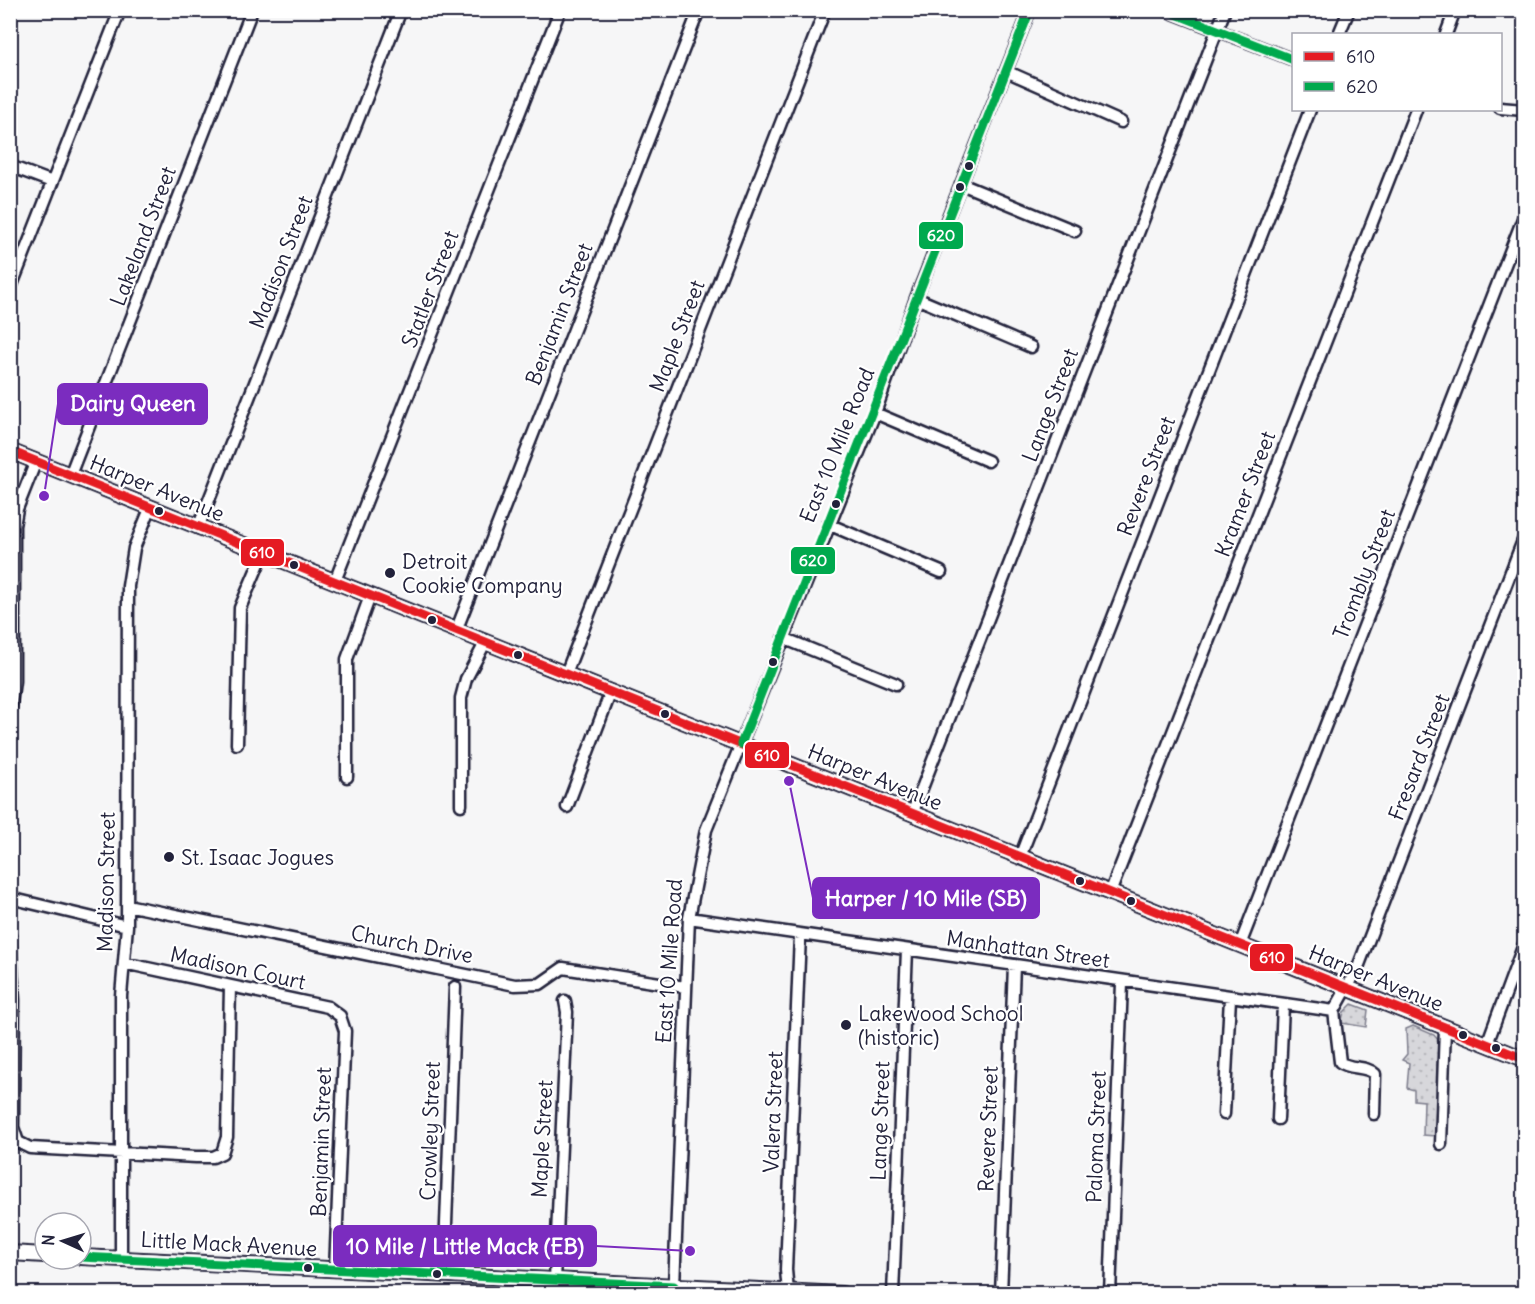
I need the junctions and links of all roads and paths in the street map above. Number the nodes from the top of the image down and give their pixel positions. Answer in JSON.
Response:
{"nodes":[{"id":1,"x":120,"y":10,"type":"edge"},
{"id":2,"x":252,"y":10,"type":"edge"},
{"id":3,"x":401,"y":10,"type":"edge"},
{"id":4,"x":560,"y":10,"type":"edge"},
{"id":5,"x":699,"y":10,"type":"edge"},
{"id":6,"x":825,"y":10,"type":"edge"},
{"id":7,"x":1029,"y":10,"type":"edge"},
{"id":8,"x":1165,"y":10,"type":"edge"},
{"id":9,"x":1225,"y":10,"type":"edge"},
{"id":10,"x":1349,"y":10,"type":"edge"},
{"id":11,"x":1455,"y":10,"type":"edge"},
{"id":12,"x":1217,"y":30,"type":"junction"},
{"id":13,"x":1339,"y":33,"type":"edge"},
{"id":14,"x":1446,"y":33,"type":"edge"},
{"id":15,"x":1292,"y":60,"type":"edge"},
{"id":16,"x":1006,"y":71,"type":"junction"},
{"id":17,"x":1502,"y":108,"type":"edge"},
{"id":18,"x":1524,"y":110,"type":"edge"},
{"id":19,"x":1310,"y":111,"type":"edge"},
{"id":20,"x":1416,"y":111,"type":"edge"},
{"id":21,"x":1121,"y":122,"type":"dead end"},
{"id":22,"x":10,"y":166,"type":"edge"},
{"id":23,"x":52,"y":182,"type":"junction"},
{"id":24,"x":961,"y":184,"type":"junction"},
{"id":25,"x":1524,"y":216,"type":"edge"},
{"id":26,"x":1075,"y":231,"type":"dead end"},
{"id":27,"x":10,"y":290,"type":"edge"},
{"id":28,"x":916,"y":298,"type":"junction"},
{"id":29,"x":1031,"y":347,"type":"dead end"},
{"id":30,"x":875,"y":413,"type":"junction"},
{"id":31,"x":10,"y":451,"type":"edge"},
{"id":32,"x":36,"y":461,"type":"junction"},
{"id":33,"x":988,"y":461,"type":"dead end"},
{"id":34,"x":70,"y":475,"type":"junction"},
{"id":35,"x":150,"y":509,"type":"junction"},
{"id":36,"x":828,"y":524,"type":"junction"},
{"id":37,"x":198,"y":528,"type":"junction"},
{"id":38,"x":1524,"y":538,"type":"edge"},
{"id":39,"x":264,"y":554,"type":"junction"},
{"id":40,"x":941,"y":572,"type":"dead end"},
{"id":41,"x":335,"y":581,"type":"junction"},
{"id":42,"x":370,"y":596,"type":"junction"},
{"id":43,"x":456,"y":631,"type":"junction"},
{"id":44,"x":783,"y":638,"type":"junction"},
{"id":45,"x":485,"y":643,"type":"junction"},
{"id":46,"x":565,"y":676,"type":"junction"},
{"id":47,"x":896,"y":684,"type":"dead end"},
{"id":48,"x":610,"y":694,"type":"junction"},
{"id":49,"x":10,"y":712,"type":"edge"},
{"id":50,"x":237,"y":744,"type":"dead end"},
{"id":51,"x":741,"y":744,"type":"junction"},
{"id":52,"x":347,"y":777,"type":"dead end"},
{"id":53,"x":461,"y":805,"type":"dead end"},
{"id":54,"x":567,"y":807,"type":"dead end"},
{"id":55,"x":912,"y":814,"type":"junction"},
{"id":56,"x":1020,"y":857,"type":"junction"},
{"id":57,"x":1110,"y":893,"type":"junction"},
{"id":58,"x":10,"y":898,"type":"edge"},
{"id":59,"x":127,"y":905,"type":"junction"},
{"id":60,"x":689,"y":918,"type":"junction"},
{"id":61,"x":127,"y":926,"type":"junction"},
{"id":62,"x":800,"y":935,"type":"junction"},
{"id":63,"x":10,"y":936,"type":"edge"},
{"id":64,"x":1524,"y":944,"type":"edge"},
{"id":65,"x":1240,"y":945,"type":"junction"},
{"id":66,"x":907,"y":951,"type":"junction"},
{"id":67,"x":124,"y":963,"type":"junction"},
{"id":68,"x":1014,"y":966,"type":"junction"},
{"id":69,"x":1122,"y":982,"type":"junction"},
{"id":70,"x":230,"y":986,"type":"junction"},
{"id":71,"x":455,"y":987,"type":"dead end"},
{"id":72,"x":685,"y":987,"type":"junction"},
{"id":73,"x":1348,"y":989,"type":"junction"},
{"id":74,"x":1230,"y":998,"type":"junction"},
{"id":75,"x":565,"y":1001,"type":"dead end"},
{"id":76,"x":1283,"y":1005,"type":"junction"},
{"id":77,"x":1335,"y":1011,"type":"junction"},
{"id":78,"x":340,"y":1016,"type":"joint"},
{"id":79,"x":1445,"y":1028,"type":"junction"},
{"id":80,"x":1486,"y":1044,"type":"junction"},
{"id":81,"x":1524,"y":1059,"type":"edge"},
{"id":82,"x":1224,"y":1114,"type":"dead end"},
{"id":83,"x":1374,"y":1114,"type":"dead end"},
{"id":84,"x":1278,"y":1119,"type":"dead end"},
{"id":85,"x":1441,"y":1144,"type":"dead end"},
{"id":86,"x":122,"y":1154,"type":"junction"},
{"id":87,"x":10,"y":1253,"type":"edge"},
{"id":88,"x":33,"y":1254,"type":"edge"},
{"id":89,"x":93,"y":1258,"type":"edge"},
{"id":90,"x":120,"y":1259,"type":"junction"},
{"id":91,"x":335,"y":1270,"type":"junction"},
{"id":92,"x":444,"y":1276,"type":"junction"},
{"id":93,"x":555,"y":1280,"type":"junction"},
{"id":94,"x":674,"y":1289,"type":"edge"},
{"id":95,"x":788,"y":1292,"type":"junction"},
{"id":96,"x":842,"y":1293,"type":"edge"},
{"id":97,"x":893,"y":1293,"type":"edge"},
{"id":98,"x":1001,"y":1293,"type":"edge"},
{"id":99,"x":1110,"y":1293,"type":"edge"}],
"edges":[{"from":1,"to":23,"type":"street"},
{"from":2,"to":34,"type":"street","name":"Lakeland Street"},
{"from":3,"to":37,"type":"street","name":"Madison Street"},
{"from":4,"to":41,"type":"street","name":"Statler Street"},
{"from":5,"to":43,"type":"street","name":"Benjamin Street"},
{"from":6,"to":46,"type":"street","name":"Maple Street"},
{"from":7,"to":16,"type":"street","name":"East 10 Mile Road"},
{"from":8,"to":12,"type":"street"},
{"from":9,"to":12,"type":"street","name":"Lange Street"},
{"from":10,"to":13,"type":"street"},
{"from":11,"to":14,"type":"street"},
{"from":12,"to":15,"type":"street"},
{"from":12,"to":55,"type":"street","name":"Lange Street"},
{"from":16,"to":21,"type":"street"},
{"from":16,"to":24,"type":"street","name":"East 10 Mile Road"},
{"from":17,"to":18,"type":"street"},
{"from":19,"to":56,"type":"street","name":"Revere Street"},
{"from":20,"to":57,"type":"street","name":"Kramer Street"},
{"from":22,"to":23,"type":"street"},
{"from":23,"to":27,"type":"street"},
{"from":24,"to":26,"type":"street"},
{"from":24,"to":28,"type":"street","name":"East 10 Mile Road"},
{"from":25,"to":65,"type":"street","name":"Trombly Street"},
{"from":28,"to":29,"type":"street"},
{"from":28,"to":30,"type":"street","name":"East 10 Mile Road"},
{"from":30,"to":33,"type":"street"},
{"from":30,"to":36,"type":"street","name":"East 10 Mile Road"},
{"from":31,"to":32,"type":"main road","name":"Harper Avenue"},
{"from":32,"to":34,"type":"main road","name":"Harper Avenue"},
{"from":32,"to":49,"type":"street"},
{"from":34,"to":35,"type":"main road","name":"Harper Avenue"},
{"from":35,"to":37,"type":"main road","name":"Harper Avenue"},
{"from":35,"to":59,"type":"street","name":"Madison Street"},
{"from":36,"to":40,"type":"street"},
{"from":36,"to":44,"type":"street","name":"East 10 Mile Road"},
{"from":37,"to":39,"type":"main road","name":"Harper Avenue"},
{"from":38,"to":73,"type":"street","name":"Fresard Street"},
{"from":39,"to":41,"type":"main road","name":"Harper Avenue"},
{"from":39,"to":50,"type":"street"},
{"from":41,"to":42,"type":"main road","name":"Harper Avenue"},
{"from":42,"to":43,"type":"main road","name":"Harper Avenue"},
{"from":42,"to":52,"type":"street"},
{"from":43,"to":45,"type":"main road","name":"Harper Avenue"},
{"from":44,"to":47,"type":"street"},
{"from":44,"to":51,"type":"street","name":"East 10 Mile Road"},
{"from":45,"to":46,"type":"main road","name":"Harper Avenue"},
{"from":45,"to":53,"type":"street"},
{"from":46,"to":48,"type":"main road","name":"Harper Avenue"},
{"from":48,"to":51,"type":"main road","name":"Harper Avenue"},
{"from":48,"to":54,"type":"street"},
{"from":51,"to":55,"type":"main road","name":"Harper Avenue"},
{"from":51,"to":60,"type":"street","name":"East 10 Mile Road"},
{"from":55,"to":56,"type":"main road","name":"Harper Avenue"},
{"from":56,"to":57,"type":"main road","name":"Harper Avenue"},
{"from":57,"to":65,"type":"main road","name":"Harper Avenue"},
{"from":58,"to":61,"type":"street"},
{"from":59,"to":61,"type":"street","name":"Madison Street"},
{"from":59,"to":72,"type":"street","name":"Church Drive"},
{"from":60,"to":62,"type":"street","name":"Manhattan Street"},
{"from":60,"to":72,"type":"street","name":"East 10 Mile Road"},
{"from":61,"to":67,"type":"street","name":"Madison Street"},
{"from":62,"to":66,"type":"street","name":"Manhattan Street"},
{"from":62,"to":95,"type":"street","name":"Valera Street"},
{"from":63,"to":86,"type":"street"},
{"from":64,"to":80,"type":"street"},
{"from":65,"to":73,"type":"main road","name":"Harper Avenue"},
{"from":66,"to":68,"type":"street","name":"Manhattan Street"},
{"from":66,"to":97,"type":"street","name":"Lange Street"},
{"from":67,"to":70,"type":"street","name":"Madison Court"},
{"from":67,"to":86,"type":"street","name":"Madison Street"},
{"from":68,"to":69,"type":"street","name":"Manhattan Street"},
{"from":68,"to":98,"type":"street","name":"Revere Street"},
{"from":69,"to":74,"type":"street","name":"Manhattan Street"},
{"from":69,"to":99,"type":"street","name":"Paloma Street"},
{"from":70,"to":78,"type":"street","name":"Madison Court"},
{"from":70,"to":86,"type":"street"},
{"from":71,"to":92,"type":"street","name":"Crowley Street"},
{"from":72,"to":94,"type":"street","name":"East 10 Mile Road"},
{"from":73,"to":77,"type":"street"},
{"from":73,"to":79,"type":"main road","name":"Harper Avenue"},
{"from":74,"to":76,"type":"street","name":"Manhattan Street"},
{"from":74,"to":82,"type":"street"},
{"from":75,"to":93,"type":"street","name":"Maple Street"},
{"from":76,"to":77,"type":"street","name":"Manhattan Street"},
{"from":76,"to":84,"type":"street"},
{"from":77,"to":83,"type":"street"},
{"from":78,"to":91,"type":"street","name":"Benjamin Street"},
{"from":79,"to":80,"type":"main road","name":"Harper Avenue"},
{"from":79,"to":85,"type":"street"},
{"from":80,"to":81,"type":"main road","name":"Harper Avenue"},
{"from":86,"to":90,"type":"street","name":"Madison Street"},
{"from":87,"to":88,"type":"main road"},
{"from":89,"to":90,"type":"main road","name":"Little Mack Avenue"},
{"from":90,"to":91,"type":"main road","name":"Little Mack Avenue"},
{"from":91,"to":92,"type":"main road","name":"Little Mack Avenue"},
{"from":92,"to":93,"type":"main road","name":"Little Mack Avenue"},
{"from":93,"to":94,"type":"main road","name":"Little Mack Avenue"},
{"from":94,"to":95,"type":"main road","name":"Little Mack Avenue"},
{"from":95,"to":96,"type":"main road","name":"Little Mack Avenue"}]}
